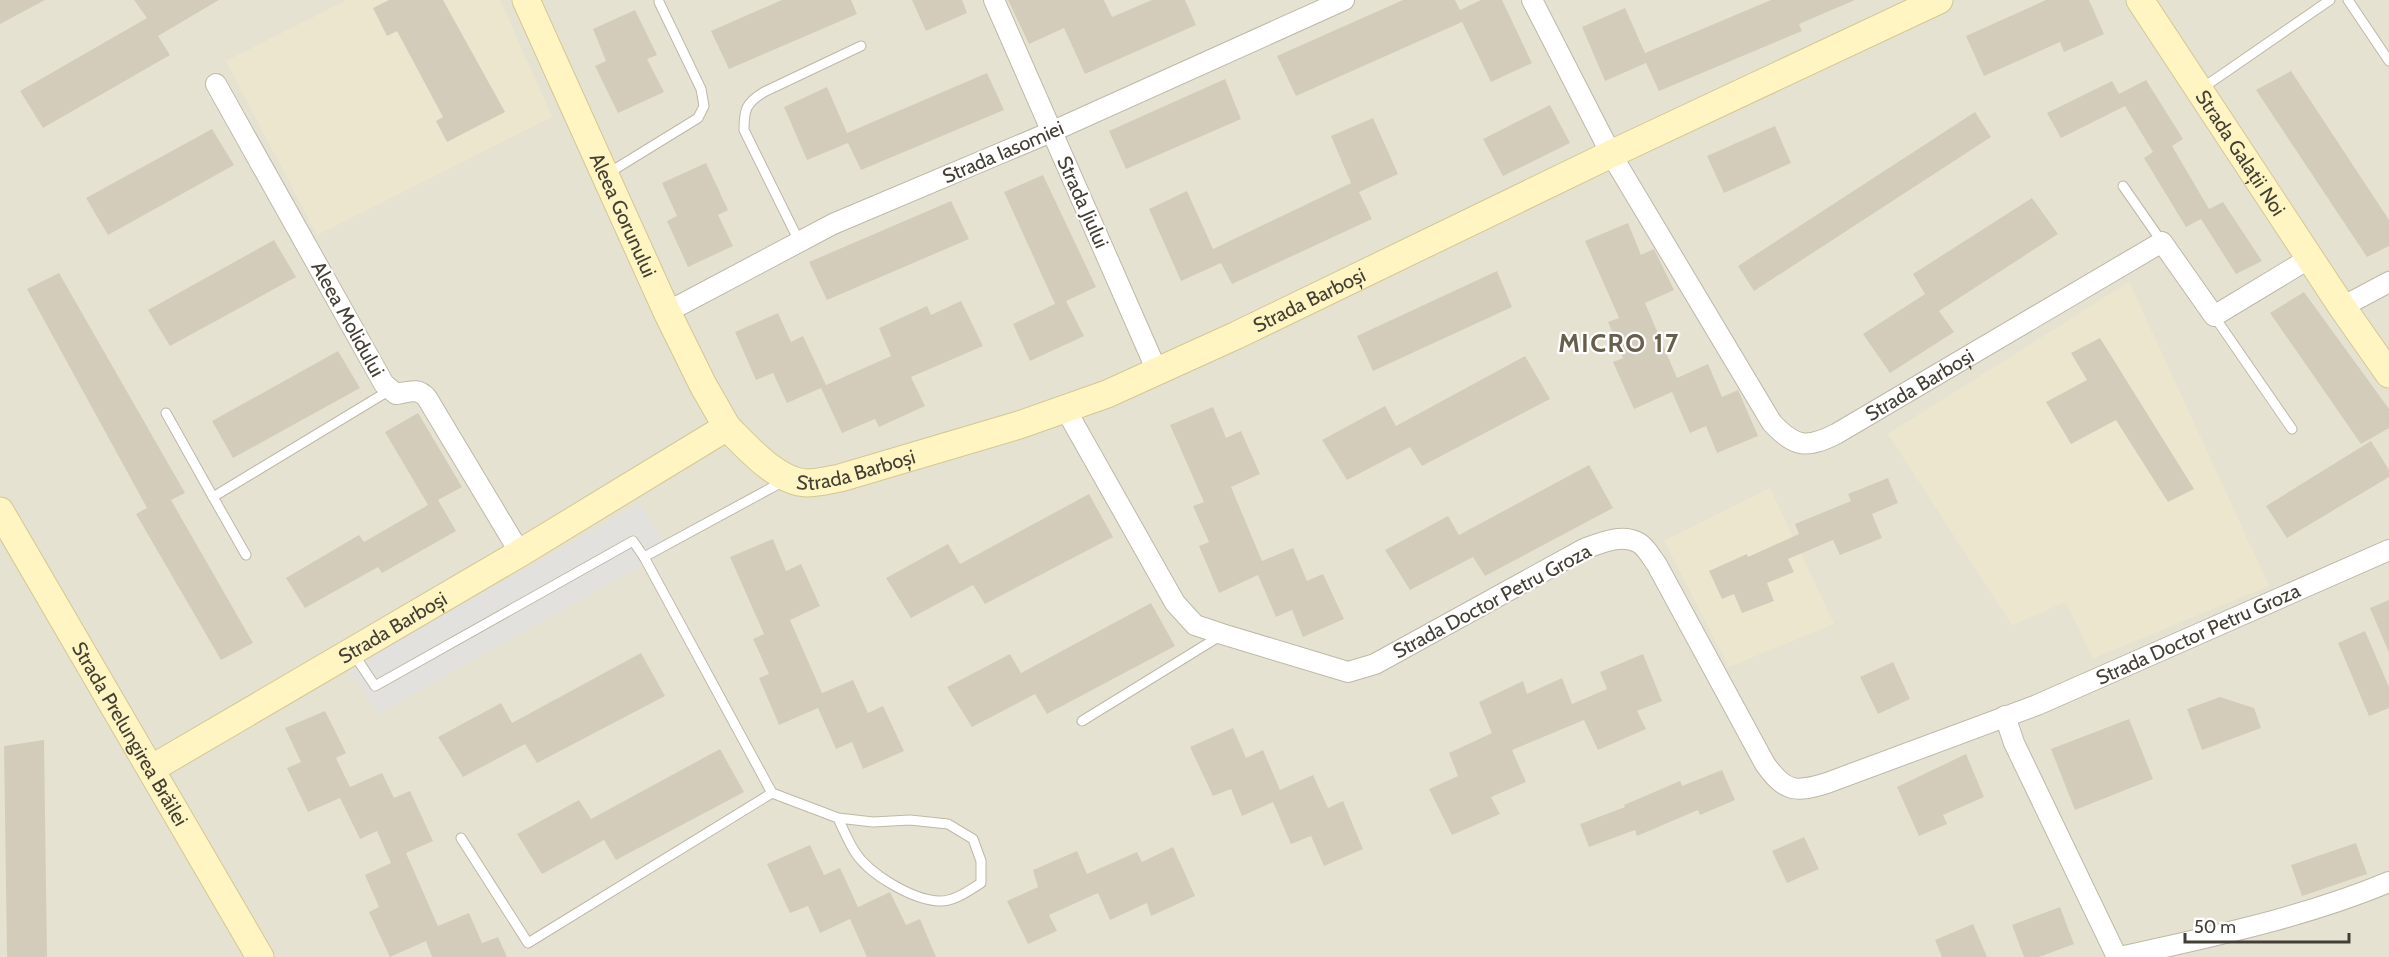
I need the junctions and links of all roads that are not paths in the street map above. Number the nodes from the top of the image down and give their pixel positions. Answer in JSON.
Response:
{"nodes":[{"id":1,"x":526,"y":0,"type":"edge"},
{"id":2,"x":994,"y":0,"type":"edge"},
{"id":3,"x":1344,"y":0,"type":"edge"},
{"id":4,"x":1532,"y":0,"type":"edge"},
{"id":5,"x":1939,"y":0,"type":"edge"},
{"id":6,"x":2140,"y":0,"type":"edge"},
{"id":7,"x":2330,"y":0,"type":"edge"},
{"id":8,"x":2348,"y":0,"type":"edge"},
{"id":9,"x":659,"y":2,"type":"dead end"},
{"id":10,"x":1905,"y":7,"type":"edge"},
{"id":11,"x":861,"y":46,"type":"dead end"},
{"id":12,"x":2389,"y":61,"type":"edge"},
{"id":13,"x":216,"y":84,"type":"dead end"},
{"id":14,"x":2199,"y":91,"type":"junction"},
{"id":15,"x":1051,"y":132,"type":"junction"},
{"id":16,"x":1611,"y":154,"type":"junction"},
{"id":17,"x":605,"y":175,"type":"junction"},
{"id":18,"x":2123,"y":186,"type":"dead end"},
{"id":19,"x":799,"y":240,"type":"junction"},
{"id":20,"x":2162,"y":242,"type":"junction"},
{"id":21,"x":2310,"y":258,"type":"junction"},
{"id":22,"x":2389,"y":282,"type":"edge"},
{"id":23,"x":2342,"y":307,"type":"junction"},
{"id":24,"x":667,"y":312,"type":"junction"},
{"id":25,"x":2214,"y":316,"type":"junction"},
{"id":26,"x":1157,"y":371,"type":"junction"},
{"id":27,"x":2389,"y":374,"type":"edge"},
{"id":28,"x":390,"y":390,"type":"junction"},
{"id":29,"x":1066,"y":410,"type":"junction"},
{"id":30,"x":166,"y":413,"type":"dead end"},
{"id":31,"x":728,"y":427,"type":"junction"},
{"id":32,"x":2292,"y":429,"type":"dead end"},
{"id":33,"x":789,"y":478,"type":"junction"},
{"id":34,"x":213,"y":497,"type":"junction"},
{"id":35,"x":0,"y":511,"type":"edge"},
{"id":36,"x":2389,"y":550,"type":"edge"},
{"id":37,"x":520,"y":553,"type":"junction"},
{"id":38,"x":246,"y":555,"type":"dead end"},
{"id":39,"x":644,"y":557,"type":"junction"},
{"id":40,"x":1222,"y":634,"type":"junction"},
{"id":41,"x":351,"y":651,"type":"junction"},
{"id":42,"x":2005,"y":716,"type":"junction"},
{"id":43,"x":1082,"y":721,"type":"dead end"},
{"id":44,"x":151,"y":769,"type":"junction"},
{"id":45,"x":772,"y":793,"type":"junction"},
{"id":46,"x":838,"y":818,"type":"junction"},
{"id":47,"x":461,"y":838,"type":"dead end"},
{"id":48,"x":2389,"y":882,"type":"edge"},
{"id":49,"x":260,"y":957,"type":"edge"},
{"id":50,"x":2119,"y":957,"type":"edge"}],
"edges":[{"from":1,"to":17,"type":"street","name":"Aleea Gorunului"},
{"from":2,"to":15,"type":"street","name":"Strada Jiului"},
{"from":3,"to":15,"type":"street","name":"Strada Iasomiei"},
{"from":4,"to":16,"type":"street"},
{"from":5,"to":10,"type":"street","name":"Strada Barboși"},
{"from":6,"to":14,"type":"street","name":"Strada Galații Noi"},
{"from":7,"to":14,"type":"lane"},
{"from":8,"to":12,"type":"lane"},
{"from":9,"to":17,"type":"lane"},
{"from":10,"to":16,"type":"street","name":"Strada Barboși"},
{"from":11,"to":19,"type":"lane"},
{"from":13,"to":28,"type":"street","name":"Aleea Molidului"},
{"from":14,"to":21,"type":"street","name":"Strada Galații Noi"},
{"from":15,"to":19,"type":"street","name":"Strada Iasomiei"},
{"from":15,"to":26,"type":"street","name":"Strada Jiului"},
{"from":16,"to":20,"type":"street","name":"Strada Barboși"},
{"from":16,"to":26,"type":"street","name":"Strada Barboși"},
{"from":17,"to":24,"type":"street","name":"Aleea Gorunului"},
{"from":18,"to":20,"type":"lane"},
{"from":19,"to":24,"type":"street","name":"Strada Iasomiei"},
{"from":20,"to":25,"type":"street"},
{"from":21,"to":23,"type":"street","name":"Strada Galații Noi"},
{"from":21,"to":25,"type":"street"},
{"from":22,"to":23,"type":"street"},
{"from":23,"to":27,"type":"street","name":"Strada Galații Noi"},
{"from":24,"to":31,"type":"street","name":"Aleea Gorunului"},
{"from":25,"to":32,"type":"lane"},
{"from":26,"to":29,"type":"street","name":"Strada Barboși"},
{"from":28,"to":34,"type":"lane"},
{"from":28,"to":37,"type":"street","name":"Aleea Molidului"},
{"from":29,"to":33,"type":"street","name":"Strada Barboși"},
{"from":29,"to":40,"type":"street","name":"Strada Doctor Petru Groza"},
{"from":30,"to":34,"type":"lane"},
{"from":31,"to":33,"type":"street","name":"Strada Barboși"},
{"from":31,"to":37,"type":"street","name":"Strada Barboși"},
{"from":33,"to":39,"type":"lane"},
{"from":34,"to":38,"type":"lane"},
{"from":35,"to":44,"type":"street","name":"Strada Prelungirea Brăilei"},
{"from":36,"to":42,"type":"street","name":"Strada Doctor Petru Groza"},
{"from":37,"to":41,"type":"street","name":"Strada Barboși"},
{"from":39,"to":41,"type":"lane"},
{"from":39,"to":45,"type":"lane"},
{"from":40,"to":42,"type":"street","name":"Strada Doctor Petru Groza"},
{"from":40,"to":43,"type":"lane"},
{"from":41,"to":44,"type":"street","name":"Strada Barboși"},
{"from":42,"to":50,"type":"street"},
{"from":44,"to":49,"type":"street","name":"Strada Prelungirea Brăilei"},
{"from":45,"to":46,"type":"lane"},
{"from":45,"to":47,"type":"lane"},
{"from":46,"to":46,"type":"lane"},
{"from":48,"to":50,"type":"street"}]}
